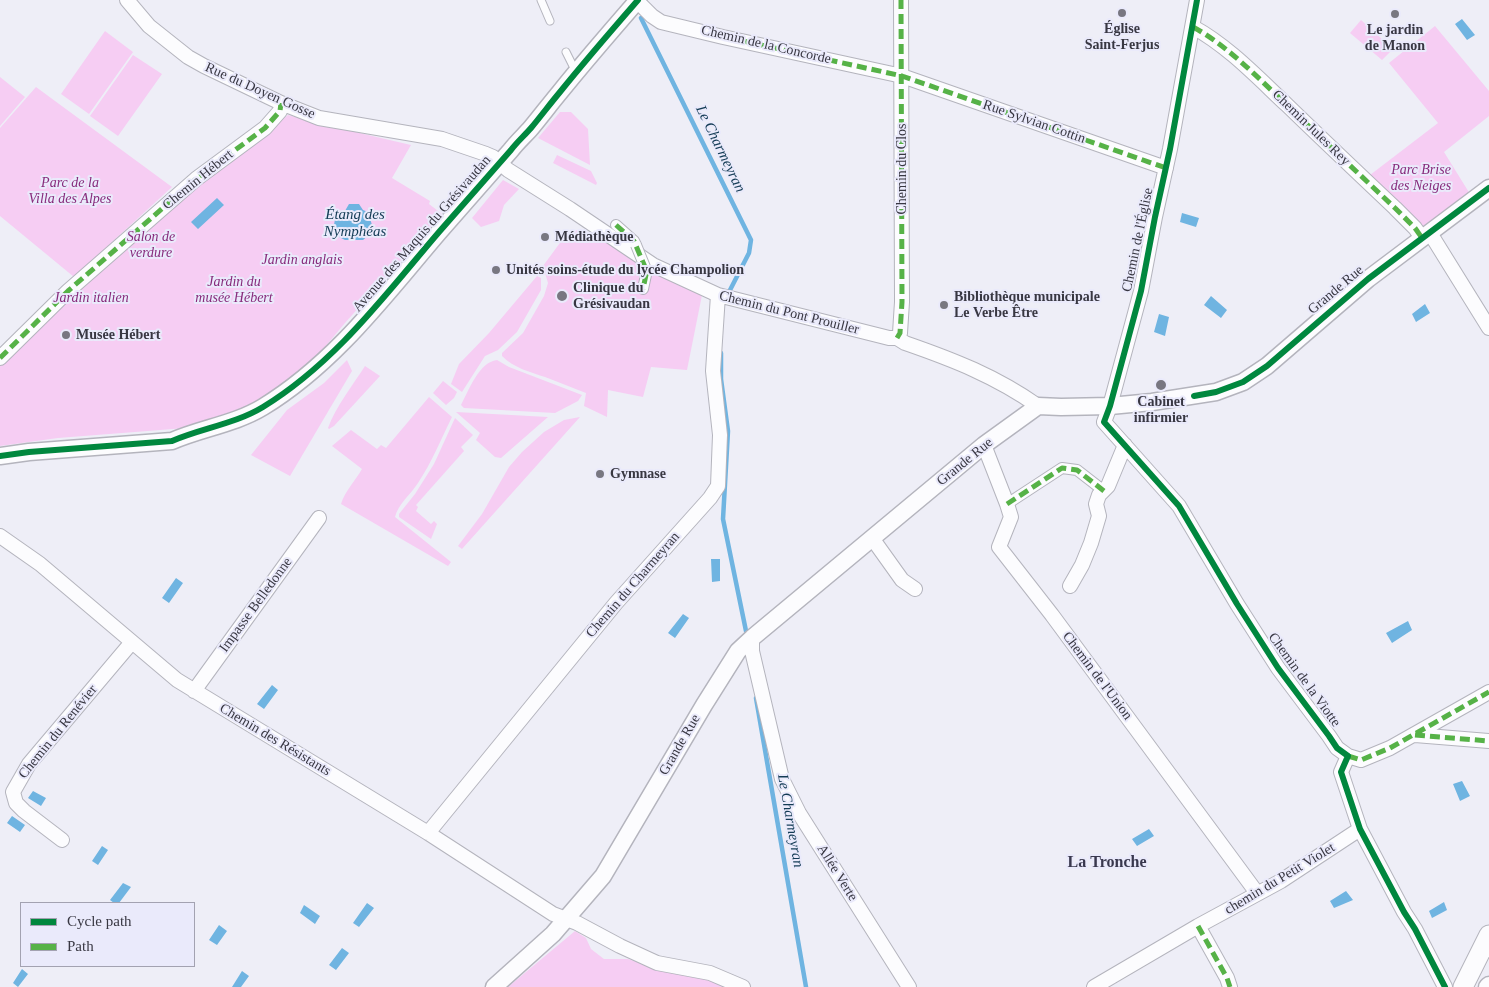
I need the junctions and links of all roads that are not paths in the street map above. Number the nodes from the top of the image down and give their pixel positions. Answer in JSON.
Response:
{"nodes":[{"id":1,"x":127,"y":0,"type":"edge"},
{"id":2,"x":540,"y":0,"type":"edge"},
{"id":3,"x":901,"y":0,"type":"edge"},
{"id":4,"x":1197,"y":0,"type":"edge"},
{"id":5,"x":637,"y":1,"type":"edge"},
{"id":6,"x":550,"y":20,"type":"dead end"},
{"id":7,"x":1192,"y":27,"type":"junction"},
{"id":8,"x":566,"y":52,"type":"dead end"},
{"id":9,"x":576,"y":73,"type":"junction"},
{"id":10,"x":902,"y":76,"type":"junction"},
{"id":11,"x":281,"y":103,"type":"junction"},
{"id":12,"x":500,"y":164,"type":"junction"},
{"id":13,"x":1166,"y":168,"type":"junction"},
{"id":14,"x":1489,"y":188,"type":"edge"},
{"id":15,"x":616,"y":225,"type":"dead end"},
{"id":16,"x":1426,"y":236,"type":"junction"},
{"id":17,"x":643,"y":289,"type":"dead end"},
{"id":18,"x":718,"y":296,"type":"junction"},
{"id":19,"x":1489,"y":328,"type":"edge"},
{"id":20,"x":897,"y":338,"type":"junction"},
{"id":21,"x":0,"y":358,"type":"edge"},
{"id":22,"x":1038,"y":406,"type":"junction"},
{"id":23,"x":1110,"y":406,"type":"junction"},
{"id":24,"x":187,"y":434,"type":"junction"},
{"id":25,"x":984,"y":445,"type":"junction"},
{"id":26,"x":1125,"y":445,"type":"junction"},
{"id":27,"x":0,"y":449,"type":"edge"},
{"id":28,"x":0,"y":456,"type":"edge"},
{"id":29,"x":1104,"y":491,"type":"junction"},
{"id":30,"x":1007,"y":504,"type":"junction"},
{"id":31,"x":319,"y":518,"type":"dead end"},
{"id":32,"x":0,"y":536,"type":"edge"},
{"id":33,"x":872,"y":538,"type":"junction"},
{"id":34,"x":1070,"y":586,"type":"dead end"},
{"id":35,"x":915,"y":590,"type":"dead end"},
{"id":36,"x":752,"y":638,"type":"junction"},
{"id":37,"x":132,"y":642,"type":"junction"},
{"id":38,"x":194,"y":691,"type":"junction"},
{"id":39,"x":1489,"y":692,"type":"edge"},
{"id":40,"x":1414,"y":735,"type":"junction"},
{"id":41,"x":1489,"y":741,"type":"edge"},
{"id":42,"x":1348,"y":756,"type":"junction"},
{"id":43,"x":1360,"y":829,"type":"junction"},
{"id":44,"x":428,"y":833,"type":"junction"},
{"id":45,"x":62,"y":840,"type":"dead end"},
{"id":46,"x":1257,"y":894,"type":"junction"},
{"id":47,"x":567,"y":919,"type":"junction"},
{"id":48,"x":1198,"y":926,"type":"junction"},
{"id":49,"x":1489,"y":935,"type":"edge"},
{"id":50,"x":494,"y":987,"type":"edge"},
{"id":51,"x":743,"y":987,"type":"edge"},
{"id":52,"x":909,"y":987,"type":"edge"},
{"id":53,"x":1094,"y":987,"type":"edge"},
{"id":54,"x":1230,"y":987,"type":"edge"},
{"id":55,"x":1445,"y":987,"type":"edge"},
{"id":56,"x":1463,"y":987,"type":"edge"}],
"edges":[{"from":1,"to":11,"type":"street","name":"Rue du Doyen Gosse"},
{"from":2,"to":6,"type":"lane"},
{"from":3,"to":10,"type":"street","name":"Chemin du Clos"},
{"from":4,"to":7,"type":"street","name":"Chemin de l'Église"},
{"from":5,"to":9,"type":"street","name":"Avenue des Maquis du Grésivaudan"},
{"from":5,"to":10,"type":"street","name":"Chemin de la Concorde"},
{"from":7,"to":13,"type":"street","name":"Chemin de l'Église"},
{"from":7,"to":16,"type":"street","name":"Chemin Jules Rey"},
{"from":8,"to":9,"type":"lane"},
{"from":9,"to":12,"type":"street","name":"Avenue des Maquis du Grésivaudan"},
{"from":10,"to":13,"type":"street","name":"Rue Sylvian Cottin"},
{"from":10,"to":20,"type":"street","name":"Chemin du Clos"},
{"from":11,"to":12,"type":"street","name":"Rue du Doyen Gosse"},
{"from":11,"to":21,"type":"street","name":"Chemin Hébert"},
{"from":12,"to":18,"type":"street","name":"Chemin du Pont Prouiller"},
{"from":12,"to":24,"type":"street","name":"Avenue des Maquis du Grésivaudan"},
{"from":13,"to":23,"type":"street","name":"Chemin de l'Église"},
{"from":14,"to":16,"type":"street","name":"Grande Rue"},
{"from":15,"to":17,"type":"street","bridge":true},
{"from":16,"to":19,"type":"street","name":"Chemin Jules Rey"},
{"from":16,"to":23,"type":"street","name":"Grande Rue"},
{"from":18,"to":20,"type":"street","name":"Chemin du Pont Prouiller"},
{"from":18,"to":44,"type":"street","name":"Chemin du Charmeyran"},
{"from":20,"to":22,"type":"street","name":"Chemin du Pont Prouiller"},
{"from":22,"to":23,"type":"street","name":"Grande Rue"},
{"from":22,"to":25,"type":"street","name":"Grande Rue"},
{"from":23,"to":26,"type":"street","name":"Chemin de la Viotte"},
{"from":24,"to":27,"type":"street"},
{"from":24,"to":28,"type":"street"},
{"from":25,"to":30,"type":"street","name":"Chemin de l'Union"},
{"from":25,"to":33,"type":"street","name":"Grande Rue"},
{"from":26,"to":29,"type":"street"},
{"from":26,"to":42,"type":"street","name":"Chemin de la Viotte"},
{"from":29,"to":30,"type":"street"},
{"from":29,"to":34,"type":"street"},
{"from":30,"to":46,"type":"street","name":"Chemin de l'Union"},
{"from":31,"to":38,"type":"street","name":"Impasse Belledonne"},
{"from":32,"to":37,"type":"street","name":"Chemin des Résistants"},
{"from":33,"to":35,"type":"street"},
{"from":33,"to":36,"type":"street","name":"Grande Rue"},
{"from":36,"to":47,"type":"street","name":"Grande Rue"},
{"from":36,"to":52,"type":"street","name":"Allée Verte"},
{"from":37,"to":38,"type":"street","name":"Chemin des Résistants"},
{"from":37,"to":45,"type":"street","name":"Chemin du Renévier"},
{"from":38,"to":44,"type":"street","name":"Chemin des Résistants"},
{"from":39,"to":40,"type":"street"},
{"from":40,"to":41,"type":"street"},
{"from":40,"to":42,"type":"street"},
{"from":42,"to":43,"type":"street"},
{"from":43,"to":46,"type":"street","name":"chemin du Petit Violet"},
{"from":43,"to":55,"type":"street"},
{"from":44,"to":47,"type":"street","name":"Chemin des Résistants"},
{"from":46,"to":48,"type":"street","name":"chemin du Petit Violet"},
{"from":47,"to":50,"type":"street","name":"Grande Rue"},
{"from":47,"to":51,"type":"street","name":"Chemin des Résistants"},
{"from":48,"to":53,"type":"street"},
{"from":48,"to":54,"type":"street"},
{"from":49,"to":56,"type":"main road"}]}
